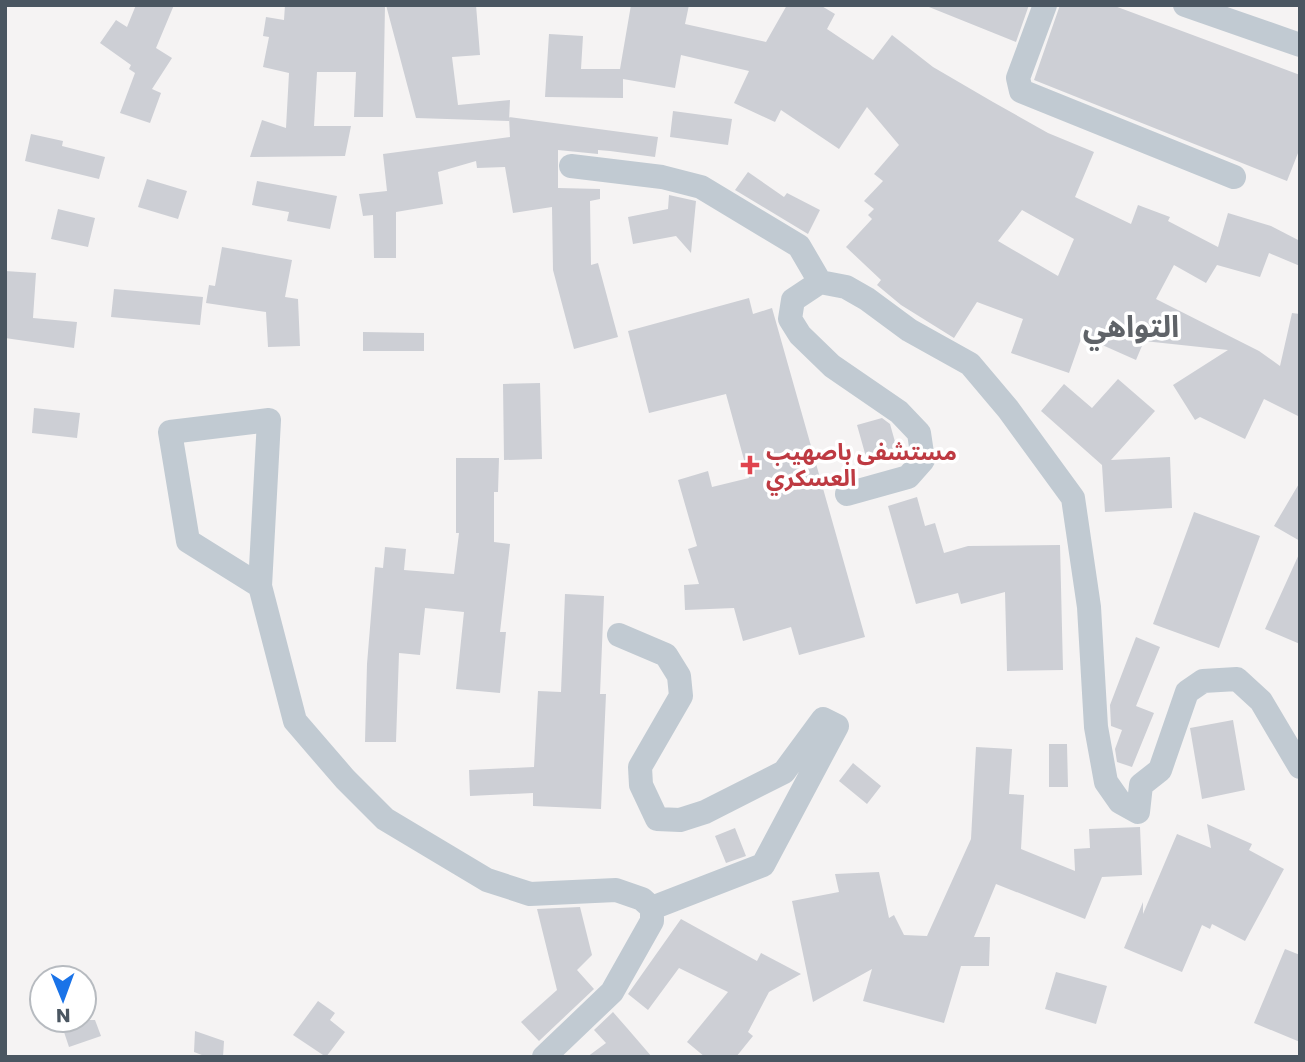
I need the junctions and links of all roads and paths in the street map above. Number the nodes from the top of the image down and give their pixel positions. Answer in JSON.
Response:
{"nodes":[{"id":1,"x":1045,"y":5,"type":"edge"},
{"id":2,"x":1185,"y":5,"type":"edge"},
{"id":3,"x":1300,"y":45,"type":"edge"},
{"id":4,"x":571,"y":166,"type":"dead end"},
{"id":5,"x":1234,"y":177,"type":"dead end"},
{"id":6,"x":820,"y":282,"type":"junction"},
{"id":7,"x":847,"y":494,"type":"dead end"},
{"id":8,"x":260,"y":586,"type":"junction"},
{"id":9,"x":619,"y":635,"type":"dead end"},
{"id":10,"x":1300,"y":767,"type":"edge"},
{"id":11,"x":652,"y":908,"type":"junction"},
{"id":12,"x":544,"y":1057,"type":"edge"}],
"edges":[{"from":1,"to":5,"type":"street"},
{"from":2,"to":3,"type":"street"},
{"from":4,"to":6,"type":"street"},
{"from":6,"to":7,"type":"street"},
{"from":6,"to":10,"type":"street"},
{"from":8,"to":8,"type":"street"},
{"from":8,"to":11,"type":"street"},
{"from":9,"to":11,"type":"street"},
{"from":11,"to":12,"type":"street"}]}
